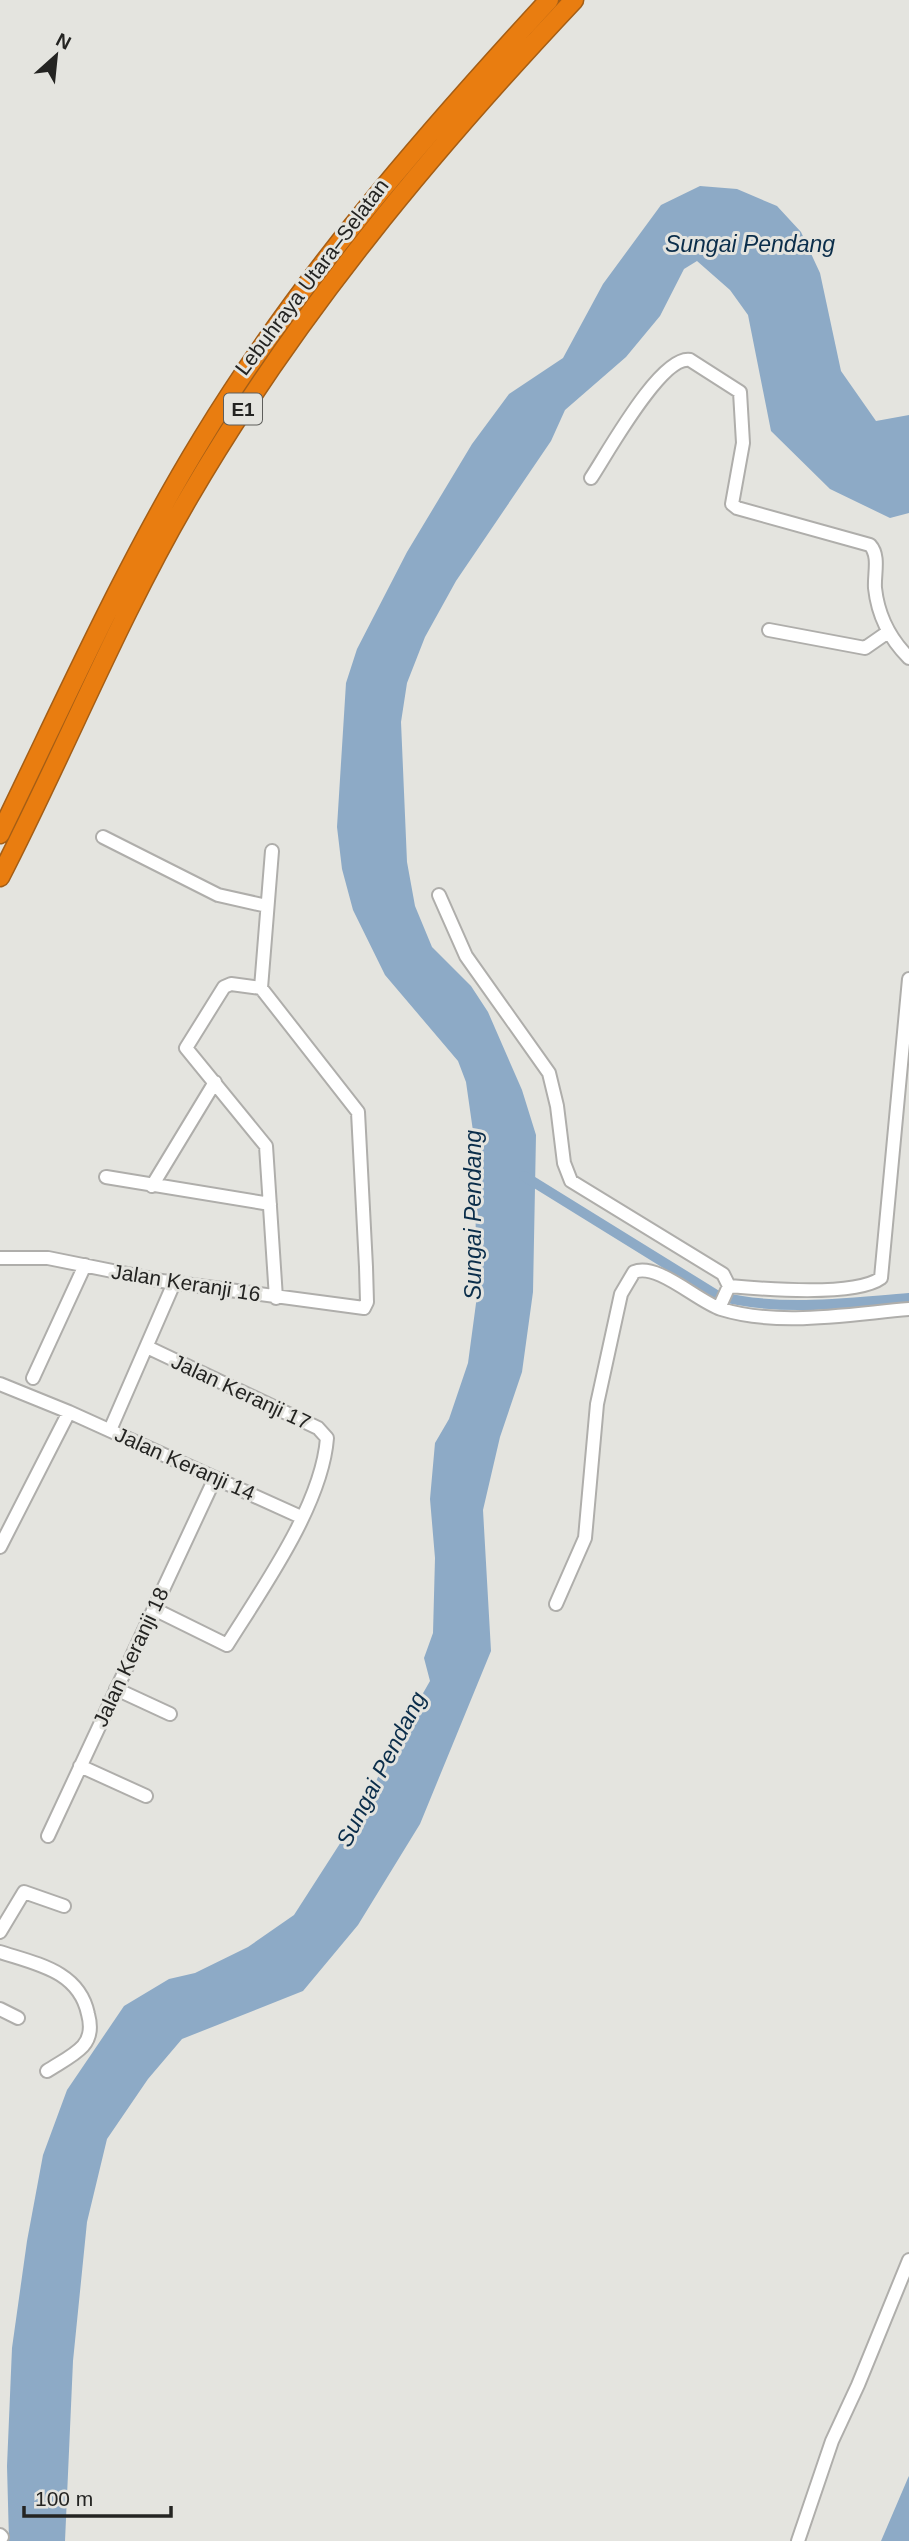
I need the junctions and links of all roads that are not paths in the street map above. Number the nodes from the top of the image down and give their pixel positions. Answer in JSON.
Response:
{"nodes":[{"id":1,"x":549,"y":0,"type":"edge"},
{"id":2,"x":574,"y":0,"type":"edge"},
{"id":3,"x":591,"y":478,"type":"dead end"},
{"id":4,"x":769,"y":630,"type":"dead end"},
{"id":5,"x":888,"y":632,"type":"junction"},
{"id":6,"x":909,"y":658,"type":"edge"},
{"id":7,"x":0,"y":834,"type":"edge"},
{"id":8,"x":103,"y":837,"type":"dead end"},
{"id":9,"x":272,"y":851,"type":"dead end"},
{"id":10,"x":0,"y":877,"type":"edge"},
{"id":11,"x":439,"y":895,"type":"dead end"},
{"id":12,"x":267,"y":906,"type":"junction"},
{"id":13,"x":909,"y":979,"type":"edge"},
{"id":14,"x":261,"y":988,"type":"junction"},
{"id":15,"x":215,"y":1082,"type":"junction"},
{"id":16,"x":106,"y":1177,"type":"dead end"},
{"id":17,"x":152,"y":1186,"type":"junction"},
{"id":18,"x":270,"y":1204,"type":"junction"},
{"id":19,"x":0,"y":1258,"type":"edge"},
{"id":20,"x":85,"y":1265,"type":"junction"},
{"id":21,"x":174,"y":1283,"type":"junction"},
{"id":22,"x":724,"y":1296,"type":"junction"},
{"id":23,"x":276,"y":1298,"type":"junction"},
{"id":24,"x":909,"y":1309,"type":"edge"},
{"id":25,"x":147,"y":1347,"type":"junction"},
{"id":26,"x":33,"y":1378,"type":"dead end"},
{"id":27,"x":2,"y":1389,"type":"edge"},
{"id":28,"x":69,"y":1412,"type":"junction"},
{"id":29,"x":110,"y":1430,"type":"junction"},
{"id":30,"x":215,"y":1478,"type":"junction"},
{"id":31,"x":301,"y":1517,"type":"junction"},
{"id":32,"x":3,"y":1533,"type":"edge"},
{"id":33,"x":0,"y":1547,"type":"edge"},
{"id":34,"x":556,"y":1604,"type":"dead end"},
{"id":35,"x":154,"y":1609,"type":"junction"},
{"id":36,"x":116,"y":1689,"type":"junction"},
{"id":37,"x":170,"y":1714,"type":"dead end"},
{"id":38,"x":80,"y":1766,"type":"junction"},
{"id":39,"x":146,"y":1796,"type":"dead end"},
{"id":40,"x":48,"y":1836,"type":"dead end"},
{"id":41,"x":64,"y":1906,"type":"dead end"},
{"id":42,"x":0,"y":1932,"type":"edge"},
{"id":43,"x":0,"y":1952,"type":"edge"},
{"id":44,"x":0,"y":2009,"type":"edge"},
{"id":45,"x":18,"y":2018,"type":"dead end"},
{"id":46,"x":47,"y":2071,"type":"dead end"},
{"id":47,"x":909,"y":2260,"type":"edge"},
{"id":48,"x":798,"y":2541,"type":"edge"}],
"edges":[{"from":1,"to":7,"type":"highway","name":"Lebuhraya Utara–Selatan","number":"E1"},
{"from":2,"to":10,"type":"highway","name":"Lebuhraya Utara–Selatan","number":"E1"},
{"from":3,"to":5,"type":"street"},
{"from":4,"to":5,"type":"street"},
{"from":5,"to":6,"type":"street"},
{"from":8,"to":12,"type":"street"},
{"from":9,"to":12,"type":"street"},
{"from":11,"to":22,"type":"street"},
{"from":12,"to":14,"type":"street"},
{"from":13,"to":22,"type":"street"},
{"from":14,"to":15,"type":"street"},
{"from":14,"to":23,"type":"street","name":"Jalan Keranji 16"},
{"from":15,"to":17,"type":"street"},
{"from":15,"to":18,"type":"street"},
{"from":16,"to":17,"type":"street"},
{"from":17,"to":18,"type":"street"},
{"from":18,"to":23,"type":"street"},
{"from":19,"to":20,"type":"street","name":"Jalan Keranji 16"},
{"from":20,"to":21,"type":"street","name":"Jalan Keranji 16"},
{"from":20,"to":26,"type":"street"},
{"from":21,"to":23,"type":"street","name":"Jalan Keranji 16"},
{"from":21,"to":25,"type":"street"},
{"from":22,"to":24,"type":"street"},
{"from":22,"to":34,"type":"street"},
{"from":25,"to":29,"type":"street"},
{"from":25,"to":31,"type":"street","name":"Jalan Keranji 17"},
{"from":27,"to":28,"type":"street","name":"Jalan Keranji 14"},
{"from":28,"to":29,"type":"street","name":"Jalan Keranji 14"},
{"from":28,"to":32,"type":"street"},
{"from":29,"to":30,"type":"street","name":"Jalan Keranji 14"},
{"from":30,"to":31,"type":"street","name":"Jalan Keranji 14"},
{"from":30,"to":35,"type":"street","name":"Jalan Keranji 18"},
{"from":31,"to":35,"type":"street"},
{"from":32,"to":33,"type":"street"},
{"from":35,"to":36,"type":"street","name":"Jalan Keranji 18"},
{"from":36,"to":37,"type":"street"},
{"from":36,"to":38,"type":"street","name":"Jalan Keranji 18"},
{"from":38,"to":39,"type":"street"},
{"from":38,"to":40,"type":"street","name":"Jalan Keranji 18"},
{"from":41,"to":42,"type":"street"},
{"from":43,"to":46,"type":"street"},
{"from":44,"to":45,"type":"street"},
{"from":47,"to":48,"type":"street"}]}
